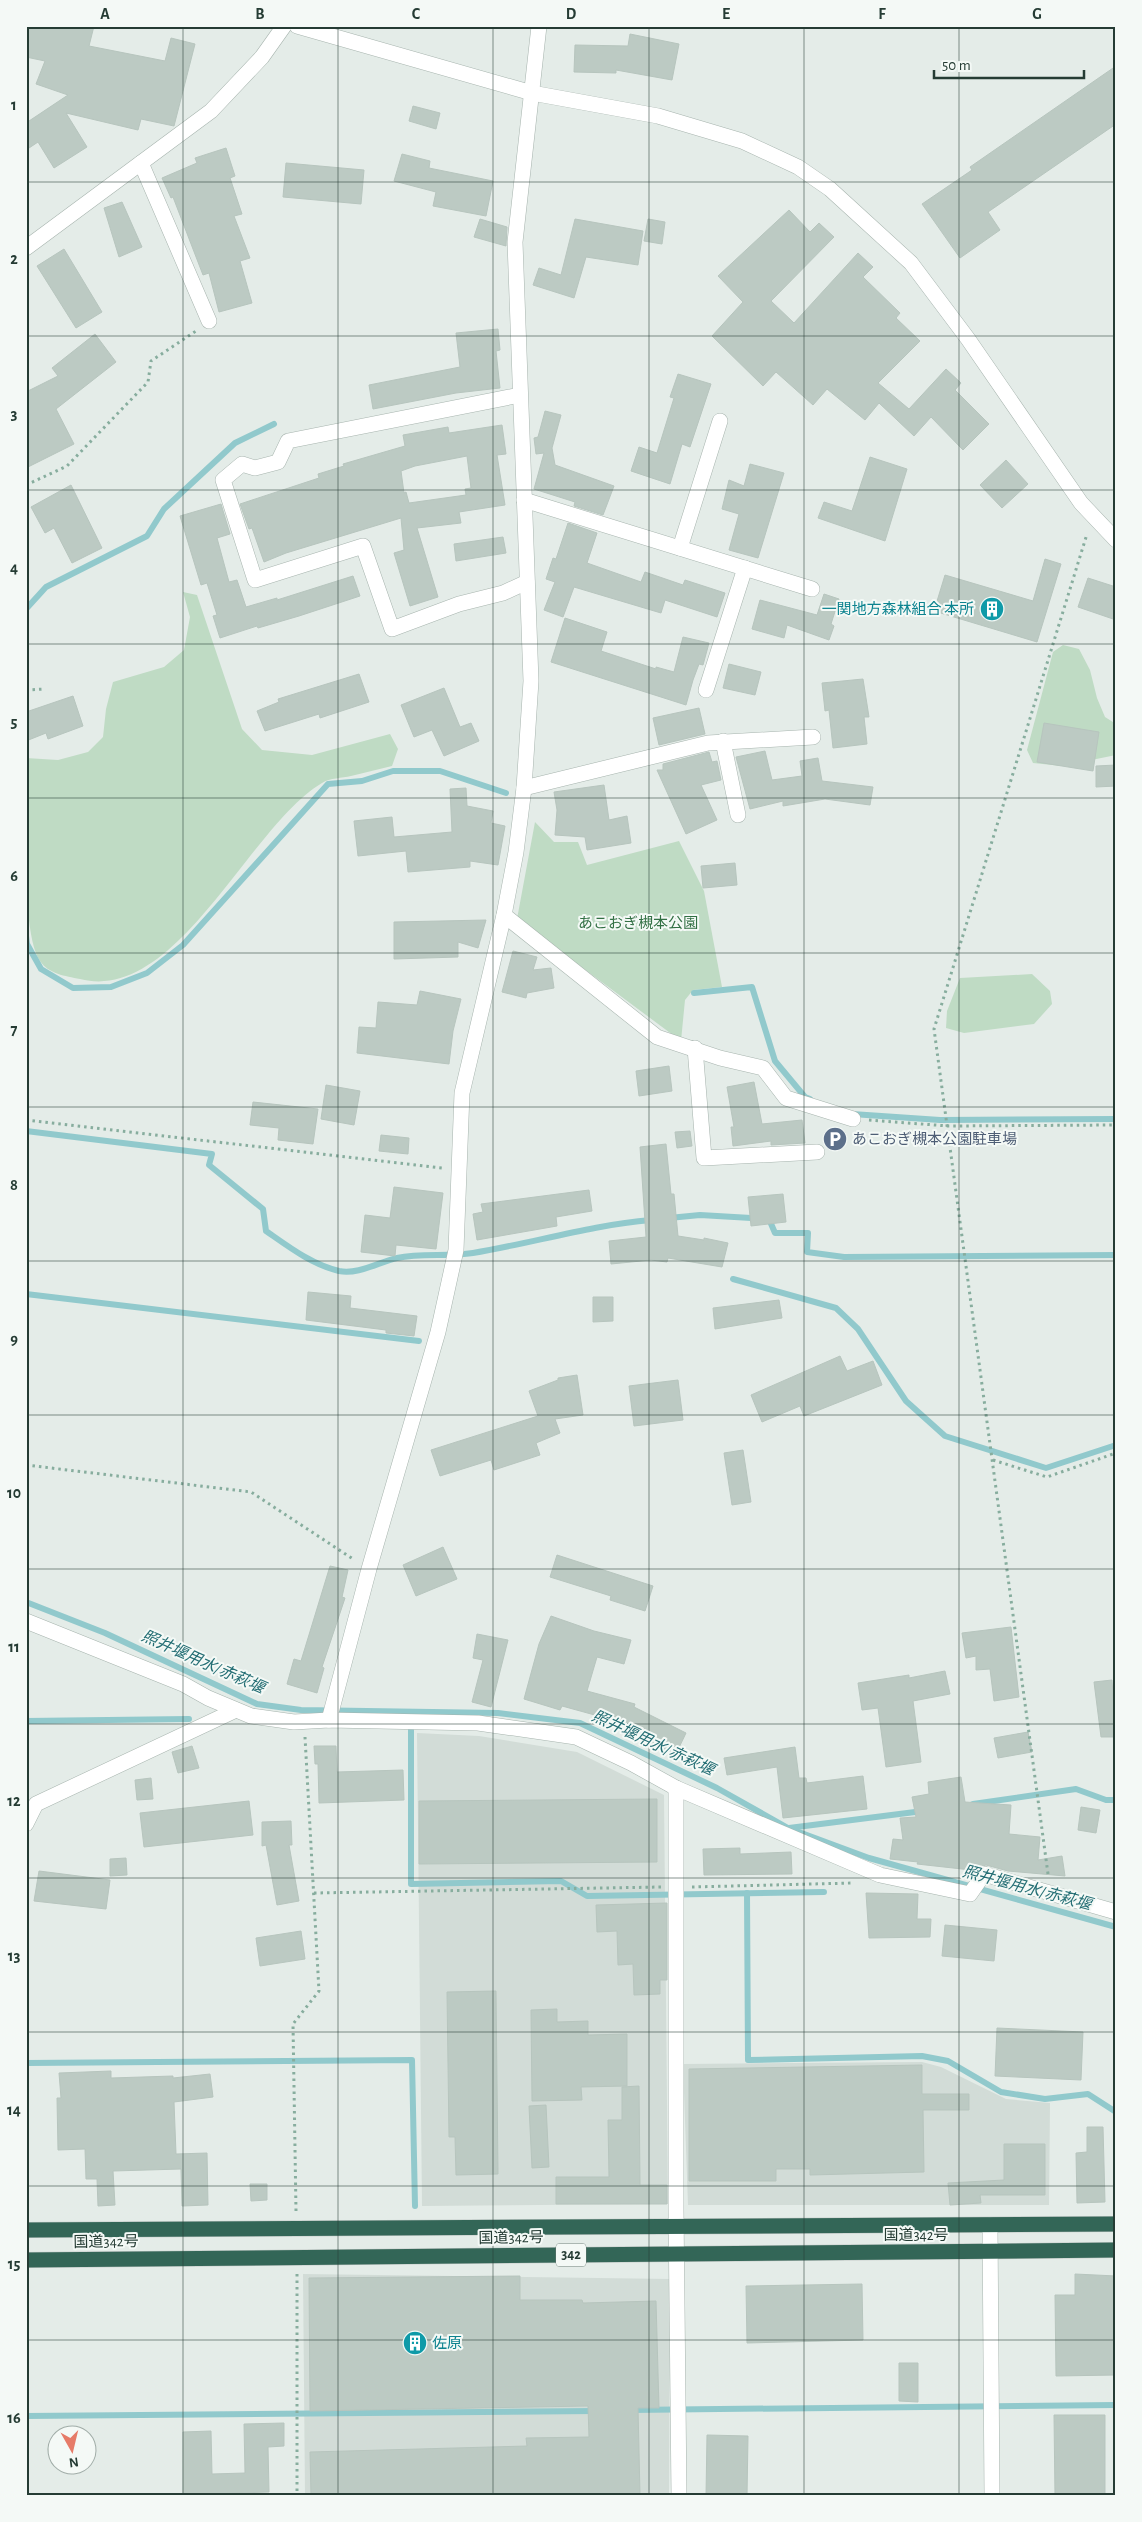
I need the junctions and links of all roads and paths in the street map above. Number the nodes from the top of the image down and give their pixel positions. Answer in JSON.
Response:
{"nodes":[{"id":1,"x":284,"y":26,"type":"edge"},
{"id":2,"x":297,"y":26,"type":"edge"},
{"id":3,"x":538,"y":26,"type":"edge"},
{"id":4,"x":532,"y":93,"type":"junction"},
{"id":5,"x":141,"y":163,"type":"junction"},
{"id":6,"x":26,"y":248,"type":"edge"},
{"id":7,"x":209,"y":321,"type":"joint"},
{"id":8,"x":520,"y":395,"type":"junction"},
{"id":9,"x":720,"y":420,"type":"dead end"},
{"id":10,"x":26,"y":485,"type":"edge"},
{"id":11,"x":524,"y":500,"type":"junction"},
{"id":12,"x":1093,"y":517,"type":"junction"},
{"id":13,"x":1116,"y":540,"type":"edge"},
{"id":14,"x":680,"y":548,"type":"junction"},
{"id":15,"x":745,"y":568,"type":"junction"},
{"id":16,"x":527,"y":582,"type":"junction"},
{"id":17,"x":812,"y":589,"type":"dead end"},
{"id":18,"x":44,"y":689,"type":"dead end"},
{"id":19,"x":26,"y":690,"type":"edge"},
{"id":20,"x":706,"y":690,"type":"dead end"},
{"id":21,"x":813,"y":737,"type":"dead end"},
{"id":22,"x":723,"y":741,"type":"junction"},
{"id":23,"x":524,"y":788,"type":"junction"},
{"id":24,"x":738,"y":815,"type":"dead end"},
{"id":25,"x":504,"y":916,"type":"junction"},
{"id":26,"x":695,"y":1048,"type":"junction"},
{"id":27,"x":853,"y":1119,"type":"joint"},
{"id":28,"x":26,"y":1120,"type":"edge"},
{"id":29,"x":1116,"y":1125,"type":"edge"},
{"id":30,"x":948,"y":1126,"type":"junction"},
{"id":31,"x":817,"y":1152,"type":"dead end"},
{"id":32,"x":460,"y":1170,"type":"junction"},
{"id":33,"x":1116,"y":1453,"type":"edge"},
{"id":34,"x":993,"y":1460,"type":"junction"},
{"id":35,"x":26,"y":1464,"type":"edge"},
{"id":36,"x":369,"y":1569,"type":"junction"},
{"id":37,"x":26,"y":1621,"type":"edge"},
{"id":38,"x":236,"y":1710,"type":"junction"},
{"id":39,"x":329,"y":1720,"type":"junction"},
{"id":40,"x":304,"y":1721,"type":"junction"},
{"id":41,"x":676,"y":1788,"type":"junction"},
{"id":42,"x":26,"y":1824,"type":"edge"},
{"id":43,"x":880,"y":1875,"type":"junction"},
{"id":44,"x":676,"y":1887,"type":"junction"},
{"id":45,"x":314,"y":1893,"type":"junction"},
{"id":46,"x":1050,"y":1894,"type":"junction"},
{"id":47,"x":1116,"y":1912,"type":"edge"},
{"id":48,"x":1116,"y":2224,"type":"edge"},
{"id":49,"x":676,"y":2225,"type":"junction"},
{"id":50,"x":990,"y":2225,"type":"junction"},
{"id":51,"x":296,"y":2228,"type":"junction"},
{"id":52,"x":26,"y":2230,"type":"edge"},
{"id":53,"x":1116,"y":2250,"type":"edge"},
{"id":54,"x":989,"y":2252,"type":"junction"},
{"id":55,"x":676,"y":2253,"type":"junction"},
{"id":56,"x":297,"y":2258,"type":"junction"},
{"id":57,"x":26,"y":2260,"type":"edge"},
{"id":58,"x":298,"y":2496,"type":"edge"},
{"id":59,"x":679,"y":2496,"type":"edge"},
{"id":60,"x":992,"y":2496,"type":"edge"}],
"edges":[{"from":1,"to":5,"type":"street"},
{"from":2,"to":4,"type":"street"},
{"from":3,"to":4,"type":"street"},
{"from":4,"to":8,"type":"street"},
{"from":4,"to":12,"type":"street"},
{"from":5,"to":6,"type":"street"},
{"from":5,"to":7,"type":"street"},
{"from":7,"to":10,"type":"path"},
{"from":8,"to":11,"type":"street"},
{"from":8,"to":16,"type":"street"},
{"from":9,"to":14,"type":"street"},
{"from":11,"to":14,"type":"street"},
{"from":11,"to":16,"type":"street"},
{"from":12,"to":13,"type":"street"},
{"from":12,"to":30,"type":"path"},
{"from":14,"to":15,"type":"street"},
{"from":15,"to":17,"type":"street"},
{"from":15,"to":20,"type":"street"},
{"from":16,"to":23,"type":"street"},
{"from":18,"to":19,"type":"path"},
{"from":21,"to":22,"type":"street"},
{"from":22,"to":23,"type":"street"},
{"from":22,"to":24,"type":"street"},
{"from":23,"to":25,"type":"street"},
{"from":25,"to":26,"type":"street"},
{"from":25,"to":32,"type":"street"},
{"from":26,"to":27,"type":"street"},
{"from":26,"to":31,"type":"street"},
{"from":27,"to":30,"type":"path"},
{"from":28,"to":32,"type":"path"},
{"from":29,"to":30,"type":"path"},
{"from":30,"to":34,"type":"path"},
{"from":32,"to":36,"type":"street"},
{"from":33,"to":34,"type":"path"},
{"from":34,"to":46,"type":"path"},
{"from":35,"to":36,"type":"path"},
{"from":36,"to":39,"type":"street"},
{"from":37,"to":38,"type":"street"},
{"from":38,"to":40,"type":"street"},
{"from":38,"to":42,"type":"street"},
{"from":39,"to":40,"type":"street"},
{"from":39,"to":41,"type":"street"},
{"from":40,"to":45,"type":"path"},
{"from":41,"to":43,"type":"street"},
{"from":41,"to":44,"type":"street"},
{"from":43,"to":44,"type":"path"},
{"from":43,"to":46,"type":"street"},
{"from":44,"to":45,"type":"path"},
{"from":44,"to":49,"type":"street"},
{"from":45,"to":51,"type":"path"},
{"from":46,"to":47,"type":"street"},
{"from":48,"to":50,"type":"highway","name":"国道342号","number":"342"},
{"from":49,"to":50,"type":"highway","name":"国道342号","number":"342"},
{"from":49,"to":51,"type":"highway","name":"国道342号","number":"342"},
{"from":49,"to":55,"type":"street"},
{"from":50,"to":54,"type":"street"},
{"from":51,"to":52,"type":"highway","name":"国道342号","number":"342"},
{"from":53,"to":54,"type":"highway","name":"国道342号","number":"342"},
{"from":54,"to":55,"type":"highway","name":"国道342号","number":"342"},
{"from":54,"to":60,"type":"street"},
{"from":55,"to":56,"type":"highway","name":"国道342号","number":"342"},
{"from":55,"to":59,"type":"street"},
{"from":56,"to":57,"type":"highway","name":"国道342号","number":"342"},
{"from":56,"to":58,"type":"path"}]}
